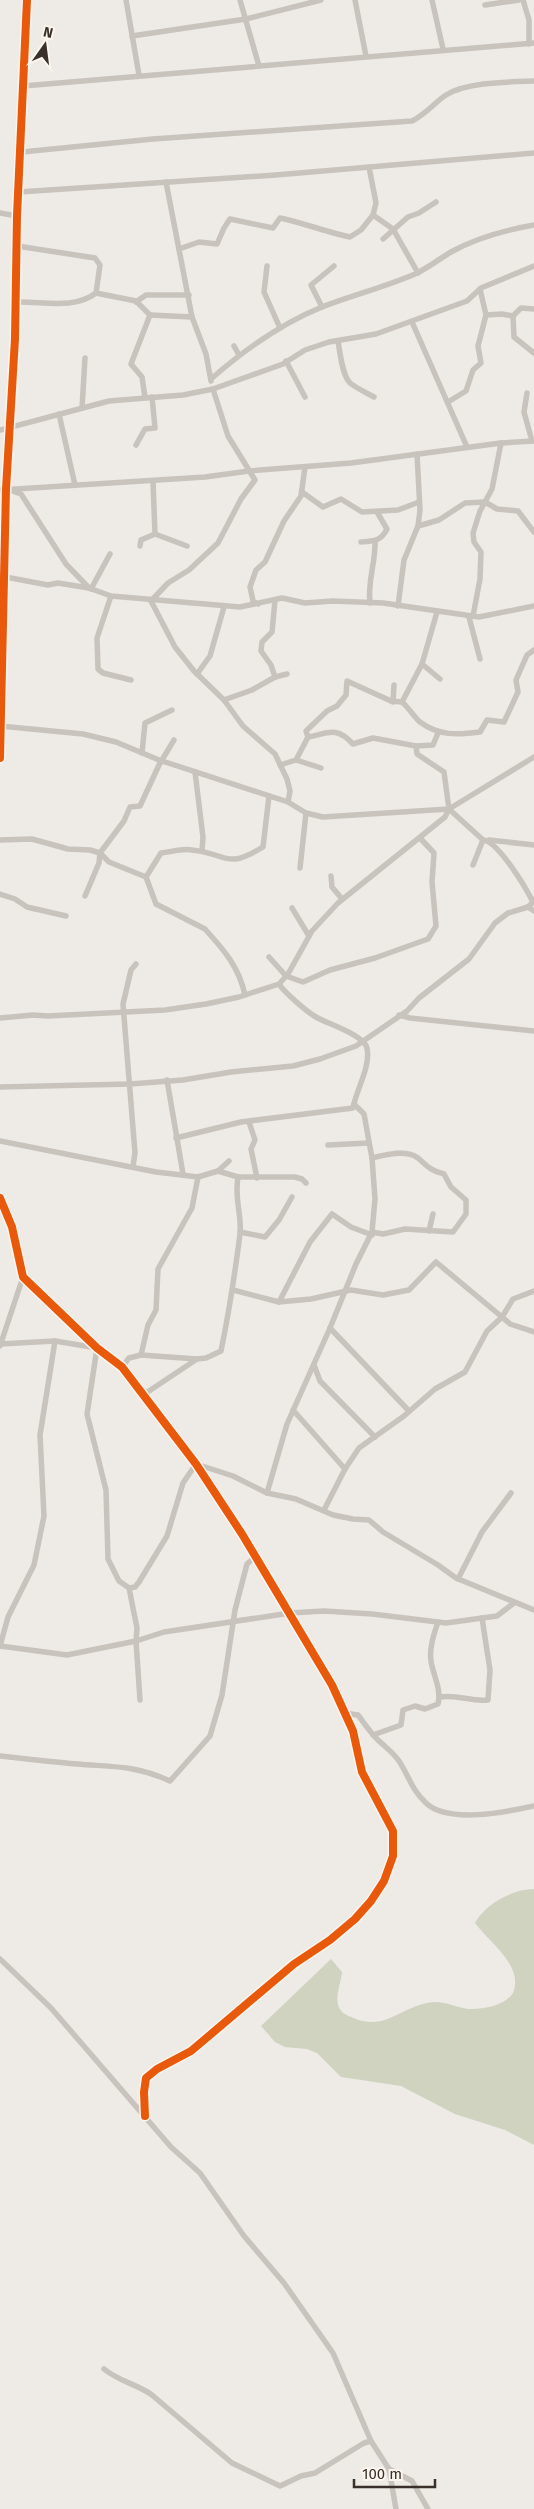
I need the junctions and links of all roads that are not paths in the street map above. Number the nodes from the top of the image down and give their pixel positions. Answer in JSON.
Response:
{"nodes":[{"id":1,"x":27,"y":0,"type":"edge"},
{"id":2,"x":126,"y":0,"type":"edge"},
{"id":3,"x":240,"y":0,"type":"edge"},
{"id":4,"x":321,"y":0,"type":"edge"},
{"id":5,"x":355,"y":0,"type":"edge"},
{"id":6,"x":432,"y":0,"type":"edge"},
{"id":7,"x":519,"y":0,"type":"edge"},
{"id":8,"x":523,"y":0,"type":"edge"},
{"id":9,"x":485,"y":5,"type":"dead end"},
{"id":10,"x":246,"y":19,"type":"junction"},
{"id":11,"x":132,"y":36,"type":"junction"},
{"id":12,"x":532,"y":44,"type":"edge"},
{"id":13,"x":443,"y":49,"type":"junction"},
{"id":14,"x":366,"y":56,"type":"junction"},
{"id":15,"x":259,"y":66,"type":"junction"},
{"id":16,"x":139,"y":75,"type":"junction"},
{"id":17,"x":534,"y":81,"type":"edge"},
{"id":18,"x":23,"y":86,"type":"junction"},
{"id":19,"x":22,"y":152,"type":"junction"},
{"id":20,"x":534,"y":154,"type":"edge"},
{"id":21,"x":369,"y":167,"type":"junction"},
{"id":22,"x":166,"y":182,"type":"junction"},
{"id":23,"x":19,"y":192,"type":"junction"},
{"id":24,"x":436,"y":202,"type":"dead end"},
{"id":25,"x":0,"y":213,"type":"edge"},
{"id":26,"x":373,"y":215,"type":"junction"},
{"id":27,"x":17,"y":216,"type":"junction"},
{"id":28,"x":534,"y":225,"type":"edge"},
{"id":29,"x":393,"y":229,"type":"junction"},
{"id":30,"x":383,"y":239,"type":"dead end"},
{"id":31,"x":17,"y":246,"type":"junction"},
{"id":32,"x":179,"y":249,"type":"junction"},
{"id":33,"x":267,"y":266,"type":"dead end"},
{"id":34,"x":334,"y":266,"type":"dead end"},
{"id":35,"x":534,"y":266,"type":"edge"},
{"id":36,"x":418,"y":273,"type":"junction"},
{"id":37,"x":480,"y":289,"type":"junction"},
{"id":38,"x":96,"y":293,"type":"junction"},
{"id":39,"x":189,"y":295,"type":"junction"},
{"id":40,"x":16,"y":302,"type":"junction"},
{"id":41,"x":136,"y":302,"type":"junction"},
{"id":42,"x":322,"y":307,"type":"junction"},
{"id":43,"x":534,"y":309,"type":"edge"},
{"id":44,"x":150,"y":315,"type":"junction"},
{"id":45,"x":486,"y":315,"type":"junction"},
{"id":46,"x":513,"y":316,"type":"junction"},
{"id":47,"x":192,"y":317,"type":"junction"},
{"id":48,"x":412,"y":322,"type":"junction"},
{"id":49,"x":280,"y":328,"type":"junction"},
{"id":50,"x":338,"y":341,"type":"junction"},
{"id":51,"x":234,"y":346,"type":"dead end"},
{"id":52,"x":534,"y":353,"type":"edge"},
{"id":53,"x":239,"y":355,"type":"junction"},
{"id":54,"x":85,"y":358,"type":"dead end"},
{"id":55,"x":286,"y":360,"type":"junction"},
{"id":56,"x":211,"y":379,"type":"junction"},
{"id":57,"x":211,"y":389,"type":"junction"},
{"id":58,"x":527,"y":393,"type":"dead end"},
{"id":59,"x":152,"y":396,"type":"junction"},
{"id":60,"x":144,"y":397,"type":"junction"},
{"id":61,"x":305,"y":397,"type":"dead end"},
{"id":62,"x":374,"y":397,"type":"dead end"},
{"id":63,"x":448,"y":402,"type":"junction"},
{"id":64,"x":82,"y":408,"type":"junction"},
{"id":65,"x":59,"y":414,"type":"junction"},
{"id":66,"x":11,"y":429,"type":"junction"},
{"id":67,"x":0,"y":430,"type":"edge"},
{"id":68,"x":533,"y":441,"type":"edge"},
{"id":69,"x":501,"y":443,"type":"junction"},
{"id":70,"x":136,"y":445,"type":"dead end"},
{"id":71,"x":467,"y":447,"type":"junction"},
{"id":72,"x":417,"y":454,"type":"junction"},
{"id":73,"x":306,"y":467,"type":"junction"},
{"id":74,"x":249,"y":471,"type":"junction"},
{"id":75,"x":154,"y":480,"type":"junction"},
{"id":76,"x":75,"y":485,"type":"junction"},
{"id":77,"x":3,"y":490,"type":"edge"},
{"id":78,"x":302,"y":492,"type":"junction"},
{"id":79,"x":419,"y":502,"type":"junction"},
{"id":80,"x":485,"y":502,"type":"junction"},
{"id":81,"x":377,"y":512,"type":"junction"},
{"id":82,"x":3,"y":516,"type":"edge"},
{"id":83,"x":418,"y":526,"type":"junction"},
{"id":84,"x":534,"y":532,"type":"edge"},
{"id":85,"x":155,"y":534,"type":"junction"},
{"id":86,"x":375,"y":540,"type":"junction"},
{"id":87,"x":361,"y":542,"type":"dead end"},
{"id":88,"x":140,"y":546,"type":"dead end"},
{"id":89,"x":187,"y":546,"type":"dead end"},
{"id":90,"x":110,"y":554,"type":"dead end"},
{"id":91,"x":3,"y":575,"type":"edge"},
{"id":92,"x":90,"y":588,"type":"junction"},
{"id":93,"x":112,"y":596,"type":"junction"},
{"id":94,"x":274,"y":600,"type":"junction"},
{"id":95,"x":151,"y":601,"type":"junction"},
{"id":96,"x":370,"y":603,"type":"junction"},
{"id":97,"x":258,"y":604,"type":"junction"},
{"id":98,"x":398,"y":606,"type":"junction"},
{"id":99,"x":534,"y":606,"type":"edge"},
{"id":100,"x":224,"y":607,"type":"junction"},
{"id":101,"x":437,"y":612,"type":"junction"},
{"id":102,"x":471,"y":617,"type":"junction"},
{"id":103,"x":2,"y":625,"type":"edge"},
{"id":104,"x":534,"y":650,"type":"edge"},
{"id":105,"x":480,"y":659,"type":"dead end"},
{"id":106,"x":422,"y":664,"type":"junction"},
{"id":107,"x":198,"y":674,"type":"junction"},
{"id":108,"x":287,"y":674,"type":"dead end"},
{"id":109,"x":275,"y":677,"type":"junction"},
{"id":110,"x":440,"y":679,"type":"dead end"},
{"id":111,"x":131,"y":680,"type":"dead end"},
{"id":112,"x":394,"y":685,"type":"dead end"},
{"id":113,"x":224,"y":700,"type":"junction"},
{"id":114,"x":393,"y":702,"type":"junction"},
{"id":115,"x":402,"y":702,"type":"junction"},
{"id":116,"x":172,"y":710,"type":"dead end"},
{"id":117,"x":1,"y":726,"type":"edge"},
{"id":118,"x":438,"y":734,"type":"junction"},
{"id":119,"x":308,"y":737,"type":"junction"},
{"id":120,"x":174,"y":740,"type":"dead end"},
{"id":121,"x":416,"y":746,"type":"junction"},
{"id":122,"x":142,"y":753,"type":"junction"},
{"id":123,"x":0,"y":758,"type":"edge"},
{"id":124,"x":534,"y":758,"type":"edge"},
{"id":125,"x":296,"y":760,"type":"junction"},
{"id":126,"x":163,"y":761,"type":"junction"},
{"id":127,"x":280,"y":765,"type":"junction"},
{"id":128,"x":321,"y":768,"type":"dead end"},
{"id":129,"x":195,"y":772,"type":"junction"},
{"id":130,"x":269,"y":796,"type":"junction"},
{"id":131,"x":288,"y":802,"type":"junction"},
{"id":132,"x":449,"y":809,"type":"junction"},
{"id":133,"x":306,"y":813,"type":"junction"},
{"id":134,"x":420,"y":838,"type":"junction"},
{"id":135,"x":0,"y":840,"type":"edge"},
{"id":136,"x":486,"y":840,"type":"junction"},
{"id":137,"x":534,"y":845,"type":"edge"},
{"id":138,"x":202,"y":851,"type":"junction"},
{"id":139,"x":100,"y":853,"type":"junction"},
{"id":140,"x":473,"y":865,"type":"dead end"},
{"id":141,"x":300,"y":868,"type":"dead end"},
{"id":142,"x":332,"y":876,"type":"dead end"},
{"id":143,"x":146,"y":877,"type":"junction"},
{"id":144,"x":0,"y":894,"type":"edge"},
{"id":145,"x":85,"y":896,"type":"dead end"},
{"id":146,"x":342,"y":899,"type":"junction"},
{"id":147,"x":528,"y":907,"type":"junction"},
{"id":148,"x":292,"y":908,"type":"dead end"},
{"id":149,"x":534,"y":911,"type":"edge"},
{"id":150,"x":66,"y":916,"type":"dead end"},
{"id":151,"x":309,"y":936,"type":"junction"},
{"id":152,"x":269,"y":957,"type":"dead end"},
{"id":153,"x":136,"y":964,"type":"dead end"},
{"id":154,"x":286,"y":976,"type":"junction"},
{"id":155,"x":280,"y":984,"type":"junction"},
{"id":156,"x":245,"y":995,"type":"junction"},
{"id":157,"x":126,"y":1012,"type":"junction"},
{"id":158,"x":400,"y":1015,"type":"junction"},
{"id":159,"x":0,"y":1018,"type":"edge"},
{"id":160,"x":534,"y":1031,"type":"edge"},
{"id":161,"x":363,"y":1040,"type":"junction"},
{"id":162,"x":167,"y":1080,"type":"junction"},
{"id":163,"x":130,"y":1084,"type":"junction"},
{"id":164,"x":0,"y":1087,"type":"edge"},
{"id":165,"x":354,"y":1104,"type":"junction"},
{"id":166,"x":249,"y":1122,"type":"junction"},
{"id":167,"x":176,"y":1138,"type":"junction"},
{"id":168,"x":0,"y":1141,"type":"edge"},
{"id":169,"x":369,"y":1143,"type":"junction"},
{"id":170,"x":328,"y":1145,"type":"dead end"},
{"id":171,"x":372,"y":1158,"type":"junction"},
{"id":172,"x":229,"y":1161,"type":"dead end"},
{"id":173,"x":133,"y":1166,"type":"junction"},
{"id":174,"x":218,"y":1171,"type":"junction"},
{"id":175,"x":183,"y":1174,"type":"junction"},
{"id":176,"x":198,"y":1177,"type":"junction"},
{"id":177,"x":238,"y":1177,"type":"junction"},
{"id":178,"x":257,"y":1178,"type":"junction"},
{"id":179,"x":306,"y":1183,"type":"dead end"},
{"id":180,"x":292,"y":1197,"type":"dead end"},
{"id":181,"x":0,"y":1198,"type":"edge"},
{"id":182,"x":433,"y":1214,"type":"dead end"},
{"id":183,"x":429,"y":1231,"type":"junction"},
{"id":184,"x":240,"y":1232,"type":"junction"},
{"id":185,"x":372,"y":1234,"type":"junction"},
{"id":186,"x":23,"y":1277,"type":"junction"},
{"id":187,"x":233,"y":1290,"type":"junction"},
{"id":188,"x":345,"y":1291,"type":"junction"},
{"id":189,"x":534,"y":1291,"type":"edge"},
{"id":190,"x":279,"y":1302,"type":"junction"},
{"id":191,"x":502,"y":1318,"type":"junction"},
{"id":192,"x":330,"y":1328,"type":"junction"},
{"id":193,"x":534,"y":1332,"type":"edge"},
{"id":194,"x":55,"y":1341,"type":"junction"},
{"id":195,"x":0,"y":1344,"type":"edge"},
{"id":196,"x":97,"y":1348,"type":"junction"},
{"id":197,"x":141,"y":1355,"type":"junction"},
{"id":198,"x":197,"y":1358,"type":"junction"},
{"id":199,"x":314,"y":1365,"type":"junction"},
{"id":200,"x":122,"y":1367,"type":"junction"},
{"id":201,"x":143,"y":1395,"type":"junction"},
{"id":202,"x":293,"y":1410,"type":"junction"},
{"id":203,"x":409,"y":1411,"type":"junction"},
{"id":204,"x":375,"y":1437,"type":"junction"},
{"id":205,"x":196,"y":1464,"type":"junction"},
{"id":206,"x":345,"y":1469,"type":"junction"},
{"id":207,"x":267,"y":1493,"type":"junction"},
{"id":208,"x":511,"y":1493,"type":"dead end"},
{"id":209,"x":324,"y":1510,"type":"junction"},
{"id":210,"x":255,"y":1557,"type":"junction"},
{"id":211,"x":458,"y":1579,"type":"junction"},
{"id":212,"x":129,"y":1588,"type":"junction"},
{"id":213,"x":514,"y":1603,"type":"junction"},
{"id":214,"x":534,"y":1611,"type":"edge"},
{"id":215,"x":290,"y":1613,"type":"junction"},
{"id":216,"x":482,"y":1618,"type":"junction"},
{"id":217,"x":438,"y":1622,"type":"junction"},
{"id":218,"x":232,"y":1623,"type":"junction"},
{"id":219,"x":136,"y":1641,"type":"junction"},
{"id":220,"x":0,"y":1646,"type":"edge"},
{"id":221,"x":440,"y":1697,"type":"junction"},
{"id":222,"x":140,"y":1700,"type":"dead end"},
{"id":223,"x":345,"y":1712,"type":"junction"},
{"id":224,"x":373,"y":1735,"type":"junction"},
{"id":225,"x":0,"y":1756,"type":"edge"},
{"id":226,"x":534,"y":1806,"type":"edge"},
{"id":227,"x":0,"y":1960,"type":"edge"},
{"id":228,"x":145,"y":2116,"type":"junction"},
{"id":229,"x":104,"y":2369,"type":"dead end"},
{"id":230,"x":371,"y":2441,"type":"junction"},
{"id":231,"x":389,"y":2469,"type":"junction"},
{"id":232,"x":396,"y":2509,"type":"edge"},
{"id":233,"x":428,"y":2509,"type":"edge"}],
"edges":[{"from":1,"to":18,"type":"street"},
{"from":2,"to":11,"type":"street"},
{"from":3,"to":10,"type":"street"},
{"from":4,"to":10,"type":"street"},
{"from":5,"to":14,"type":"street"},
{"from":6,"to":13,"type":"street"},
{"from":7,"to":9,"type":"street"},
{"from":8,"to":12,"type":"street"},
{"from":10,"to":11,"type":"street"},
{"from":10,"to":15,"type":"street"},
{"from":11,"to":16,"type":"street"},
{"from":12,"to":13,"type":"street"},
{"from":13,"to":14,"type":"street"},
{"from":14,"to":15,"type":"street"},
{"from":15,"to":16,"type":"street"},
{"from":16,"to":18,"type":"street"},
{"from":17,"to":19,"type":"street"},
{"from":18,"to":19,"type":"street"},
{"from":19,"to":23,"type":"street"},
{"from":20,"to":21,"type":"street"},
{"from":21,"to":22,"type":"street"},
{"from":21,"to":26,"type":"street"},
{"from":22,"to":23,"type":"street"},
{"from":22,"to":32,"type":"street"},
{"from":23,"to":27,"type":"street"},
{"from":24,"to":29,"type":"street"},
{"from":25,"to":27,"type":"street"},
{"from":26,"to":29,"type":"street"},
{"from":26,"to":32,"type":"street"},
{"from":27,"to":31,"type":"street"},
{"from":28,"to":36,"type":"street"},
{"from":29,"to":30,"type":"street"},
{"from":29,"to":36,"type":"street"},
{"from":31,"to":38,"type":"street"},
{"from":31,"to":40,"type":"street"},
{"from":32,"to":39,"type":"street"},
{"from":33,"to":49,"type":"street"},
{"from":34,"to":42,"type":"street"},
{"from":35,"to":37,"type":"street"},
{"from":36,"to":42,"type":"street"},
{"from":37,"to":45,"type":"street"},
{"from":37,"to":48,"type":"street"},
{"from":38,"to":40,"type":"street"},
{"from":38,"to":41,"type":"street"},
{"from":39,"to":41,"type":"street"},
{"from":39,"to":47,"type":"street"},
{"from":40,"to":66,"type":"street"},
{"from":41,"to":44,"type":"street"},
{"from":42,"to":49,"type":"street"},
{"from":43,"to":46,"type":"street"},
{"from":44,"to":47,"type":"street"},
{"from":44,"to":60,"type":"street"},
{"from":45,"to":46,"type":"street"},
{"from":45,"to":63,"type":"street"},
{"from":46,"to":52,"type":"street"},
{"from":47,"to":56,"type":"street"},
{"from":48,"to":50,"type":"street"},
{"from":48,"to":63,"type":"street"},
{"from":49,"to":53,"type":"street"},
{"from":50,"to":55,"type":"street"},
{"from":50,"to":62,"type":"street"},
{"from":51,"to":53,"type":"street"},
{"from":53,"to":56,"type":"street"},
{"from":54,"to":64,"type":"street"},
{"from":55,"to":57,"type":"street"},
{"from":55,"to":61,"type":"street"},
{"from":56,"to":57,"type":"street"},
{"from":57,"to":59,"type":"street"},
{"from":57,"to":74,"type":"street"},
{"from":58,"to":68,"type":"street"},
{"from":59,"to":60,"type":"street"},
{"from":59,"to":70,"type":"street"},
{"from":60,"to":64,"type":"street"},
{"from":63,"to":71,"type":"street"},
{"from":64,"to":65,"type":"street"},
{"from":65,"to":66,"type":"street"},
{"from":65,"to":76,"type":"street"},
{"from":66,"to":67,"type":"street"},
{"from":66,"to":77,"type":"street"},
{"from":68,"to":69,"type":"street"},
{"from":69,"to":71,"type":"street"},
{"from":69,"to":80,"type":"street"},
{"from":71,"to":72,"type":"street"},
{"from":72,"to":73,"type":"street"},
{"from":72,"to":79,"type":"street"},
{"from":73,"to":74,"type":"street"},
{"from":73,"to":78,"type":"street"},
{"from":74,"to":75,"type":"street"},
{"from":74,"to":95,"type":"street"},
{"from":75,"to":76,"type":"street"},
{"from":75,"to":85,"type":"street"},
{"from":76,"to":77,"type":"street"},
{"from":77,"to":82,"type":"street"},
{"from":77,"to":92,"type":"street"},
{"from":78,"to":81,"type":"street"},
{"from":78,"to":97,"type":"street"},
{"from":79,"to":81,"type":"street"},
{"from":79,"to":83,"type":"street"},
{"from":80,"to":83,"type":"street"},
{"from":80,"to":84,"type":"street"},
{"from":80,"to":102,"type":"street"},
{"from":81,"to":86,"type":"street"},
{"from":82,"to":91,"type":"street"},
{"from":83,"to":98,"type":"street"},
{"from":85,"to":88,"type":"street"},
{"from":85,"to":89,"type":"street"},
{"from":86,"to":87,"type":"street"},
{"from":86,"to":96,"type":"street"},
{"from":90,"to":92,"type":"street"},
{"from":91,"to":92,"type":"street"},
{"from":91,"to":103,"type":"street"},
{"from":92,"to":93,"type":"street"},
{"from":93,"to":95,"type":"street"},
{"from":93,"to":111,"type":"street"},
{"from":94,"to":96,"type":"street"},
{"from":94,"to":97,"type":"street"},
{"from":94,"to":109,"type":"street"},
{"from":95,"to":100,"type":"street"},
{"from":95,"to":107,"type":"street"},
{"from":96,"to":98,"type":"street"},
{"from":97,"to":100,"type":"street"},
{"from":98,"to":101,"type":"street"},
{"from":99,"to":102,"type":"street"},
{"from":100,"to":107,"type":"street"},
{"from":101,"to":102,"type":"street"},
{"from":101,"to":106,"type":"street"},
{"from":102,"to":105,"type":"street"},
{"from":103,"to":117,"type":"street"},
{"from":104,"to":118,"type":"street"},
{"from":106,"to":110,"type":"street"},
{"from":106,"to":115,"type":"street"},
{"from":107,"to":113,"type":"street"},
{"from":108,"to":109,"type":"street"},
{"from":109,"to":113,"type":"street"},
{"from":112,"to":114,"type":"street"},
{"from":113,"to":127,"type":"street"},
{"from":114,"to":115,"type":"street"},
{"from":114,"to":119,"type":"street"},
{"from":115,"to":118,"type":"street"},
{"from":116,"to":122,"type":"street"},
{"from":117,"to":122,"type":"street"},
{"from":117,"to":123,"type":"street"},
{"from":118,"to":121,"type":"street"},
{"from":119,"to":121,"type":"street"},
{"from":119,"to":125,"type":"street"},
{"from":120,"to":126,"type":"street"},
{"from":121,"to":132,"type":"street"},
{"from":122,"to":126,"type":"street"},
{"from":124,"to":132,"type":"street"},
{"from":125,"to":127,"type":"street"},
{"from":125,"to":128,"type":"street"},
{"from":126,"to":129,"type":"street"},
{"from":126,"to":139,"type":"street"},
{"from":127,"to":131,"type":"street"},
{"from":129,"to":130,"type":"street"},
{"from":129,"to":138,"type":"street"},
{"from":130,"to":131,"type":"street"},
{"from":130,"to":138,"type":"street"},
{"from":131,"to":133,"type":"street"},
{"from":132,"to":133,"type":"street"},
{"from":132,"to":134,"type":"street"},
{"from":132,"to":136,"type":"street"},
{"from":133,"to":141,"type":"street"},
{"from":134,"to":146,"type":"street"},
{"from":134,"to":154,"type":"street"},
{"from":135,"to":139,"type":"street"},
{"from":136,"to":137,"type":"street"},
{"from":136,"to":140,"type":"street"},
{"from":136,"to":147,"type":"street"},
{"from":138,"to":143,"type":"street"},
{"from":139,"to":143,"type":"street"},
{"from":139,"to":145,"type":"street"},
{"from":142,"to":146,"type":"street"},
{"from":143,"to":156,"type":"street"},
{"from":144,"to":150,"type":"street"},
{"from":146,"to":151,"type":"street"},
{"from":147,"to":149,"type":"street"},
{"from":147,"to":158,"type":"street"},
{"from":148,"to":151,"type":"street"},
{"from":151,"to":154,"type":"street"},
{"from":152,"to":154,"type":"street"},
{"from":153,"to":157,"type":"street"},
{"from":154,"to":155,"type":"street"},
{"from":155,"to":156,"type":"street"},
{"from":155,"to":161,"type":"street"},
{"from":156,"to":157,"type":"street"},
{"from":157,"to":159,"type":"street"},
{"from":157,"to":163,"type":"street"},
{"from":158,"to":160,"type":"street"},
{"from":158,"to":161,"type":"street"},
{"from":161,"to":162,"type":"street"},
{"from":161,"to":165,"type":"street"},
{"from":162,"to":163,"type":"street"},
{"from":162,"to":167,"type":"street"},
{"from":163,"to":164,"type":"street"},
{"from":163,"to":173,"type":"street"},
{"from":165,"to":166,"type":"street"},
{"from":165,"to":169,"type":"street"},
{"from":166,"to":167,"type":"street"},
{"from":166,"to":178,"type":"street"},
{"from":167,"to":175,"type":"street"},
{"from":168,"to":173,"type":"street"},
{"from":169,"to":170,"type":"street"},
{"from":169,"to":171,"type":"street"},
{"from":171,"to":183,"type":"street"},
{"from":171,"to":185,"type":"street"},
{"from":172,"to":174,"type":"street"},
{"from":173,"to":175,"type":"street"},
{"from":174,"to":176,"type":"street"},
{"from":174,"to":177,"type":"street"},
{"from":175,"to":176,"type":"street"},
{"from":176,"to":197,"type":"street"},
{"from":177,"to":178,"type":"street"},
{"from":177,"to":184,"type":"street"},
{"from":178,"to":179,"type":"street"},
{"from":180,"to":184,"type":"street"},
{"from":181,"to":186,"type":"street"},
{"from":182,"to":183,"type":"street"},
{"from":183,"to":185,"type":"street"},
{"from":184,"to":187,"type":"street"},
{"from":185,"to":188,"type":"street"},
{"from":185,"to":190,"type":"street"},
{"from":186,"to":195,"type":"street"},
{"from":186,"to":196,"type":"street"},
{"from":187,"to":190,"type":"street"},
{"from":187,"to":198,"type":"street"},
{"from":188,"to":190,"type":"street"},
{"from":188,"to":191,"type":"street"},
{"from":188,"to":192,"type":"street"},
{"from":189,"to":191,"type":"street"},
{"from":191,"to":193,"type":"street"},
{"from":191,"to":203,"type":"street"},
{"from":192,"to":199,"type":"street"},
{"from":192,"to":203,"type":"street"},
{"from":194,"to":195,"type":"street"},
{"from":194,"to":196,"type":"street"},
{"from":194,"to":220,"type":"street"},
{"from":196,"to":200,"type":"street"},
{"from":196,"to":212,"type":"street"},
{"from":197,"to":198,"type":"street"},
{"from":197,"to":200,"type":"street"},
{"from":198,"to":201,"type":"street"},
{"from":199,"to":202,"type":"street"},
{"from":199,"to":204,"type":"street"},
{"from":200,"to":201,"type":"street"},
{"from":201,"to":205,"type":"street"},
{"from":202,"to":206,"type":"street"},
{"from":202,"to":207,"type":"street"},
{"from":203,"to":204,"type":"street"},
{"from":204,"to":206,"type":"street"},
{"from":205,"to":207,"type":"street"},
{"from":205,"to":210,"type":"street"},
{"from":205,"to":212,"type":"street"},
{"from":206,"to":209,"type":"street"},
{"from":207,"to":209,"type":"street"},
{"from":208,"to":211,"type":"street"},
{"from":209,"to":211,"type":"street"},
{"from":210,"to":215,"type":"street"},
{"from":210,"to":218,"type":"street"},
{"from":211,"to":213,"type":"street"},
{"from":212,"to":219,"type":"street"},
{"from":213,"to":214,"type":"street"},
{"from":213,"to":216,"type":"street"},
{"from":215,"to":217,"type":"street"},
{"from":215,"to":218,"type":"street"},
{"from":215,"to":223,"type":"street"},
{"from":216,"to":217,"type":"street"},
{"from":216,"to":221,"type":"street"},
{"from":217,"to":221,"type":"street"},
{"from":218,"to":219,"type":"street"},
{"from":218,"to":225,"type":"street"},
{"from":219,"to":220,"type":"street"},
{"from":219,"to":222,"type":"street"},
{"from":221,"to":224,"type":"street"},
{"from":223,"to":224,"type":"street"},
{"from":223,"to":228,"type":"street"},
{"from":224,"to":226,"type":"street"},
{"from":227,"to":228,"type":"street"},
{"from":228,"to":230,"type":"street"},
{"from":229,"to":230,"type":"street"},
{"from":230,"to":231,"type":"street"},
{"from":231,"to":232,"type":"street"},
{"from":231,"to":233,"type":"street"}]}
